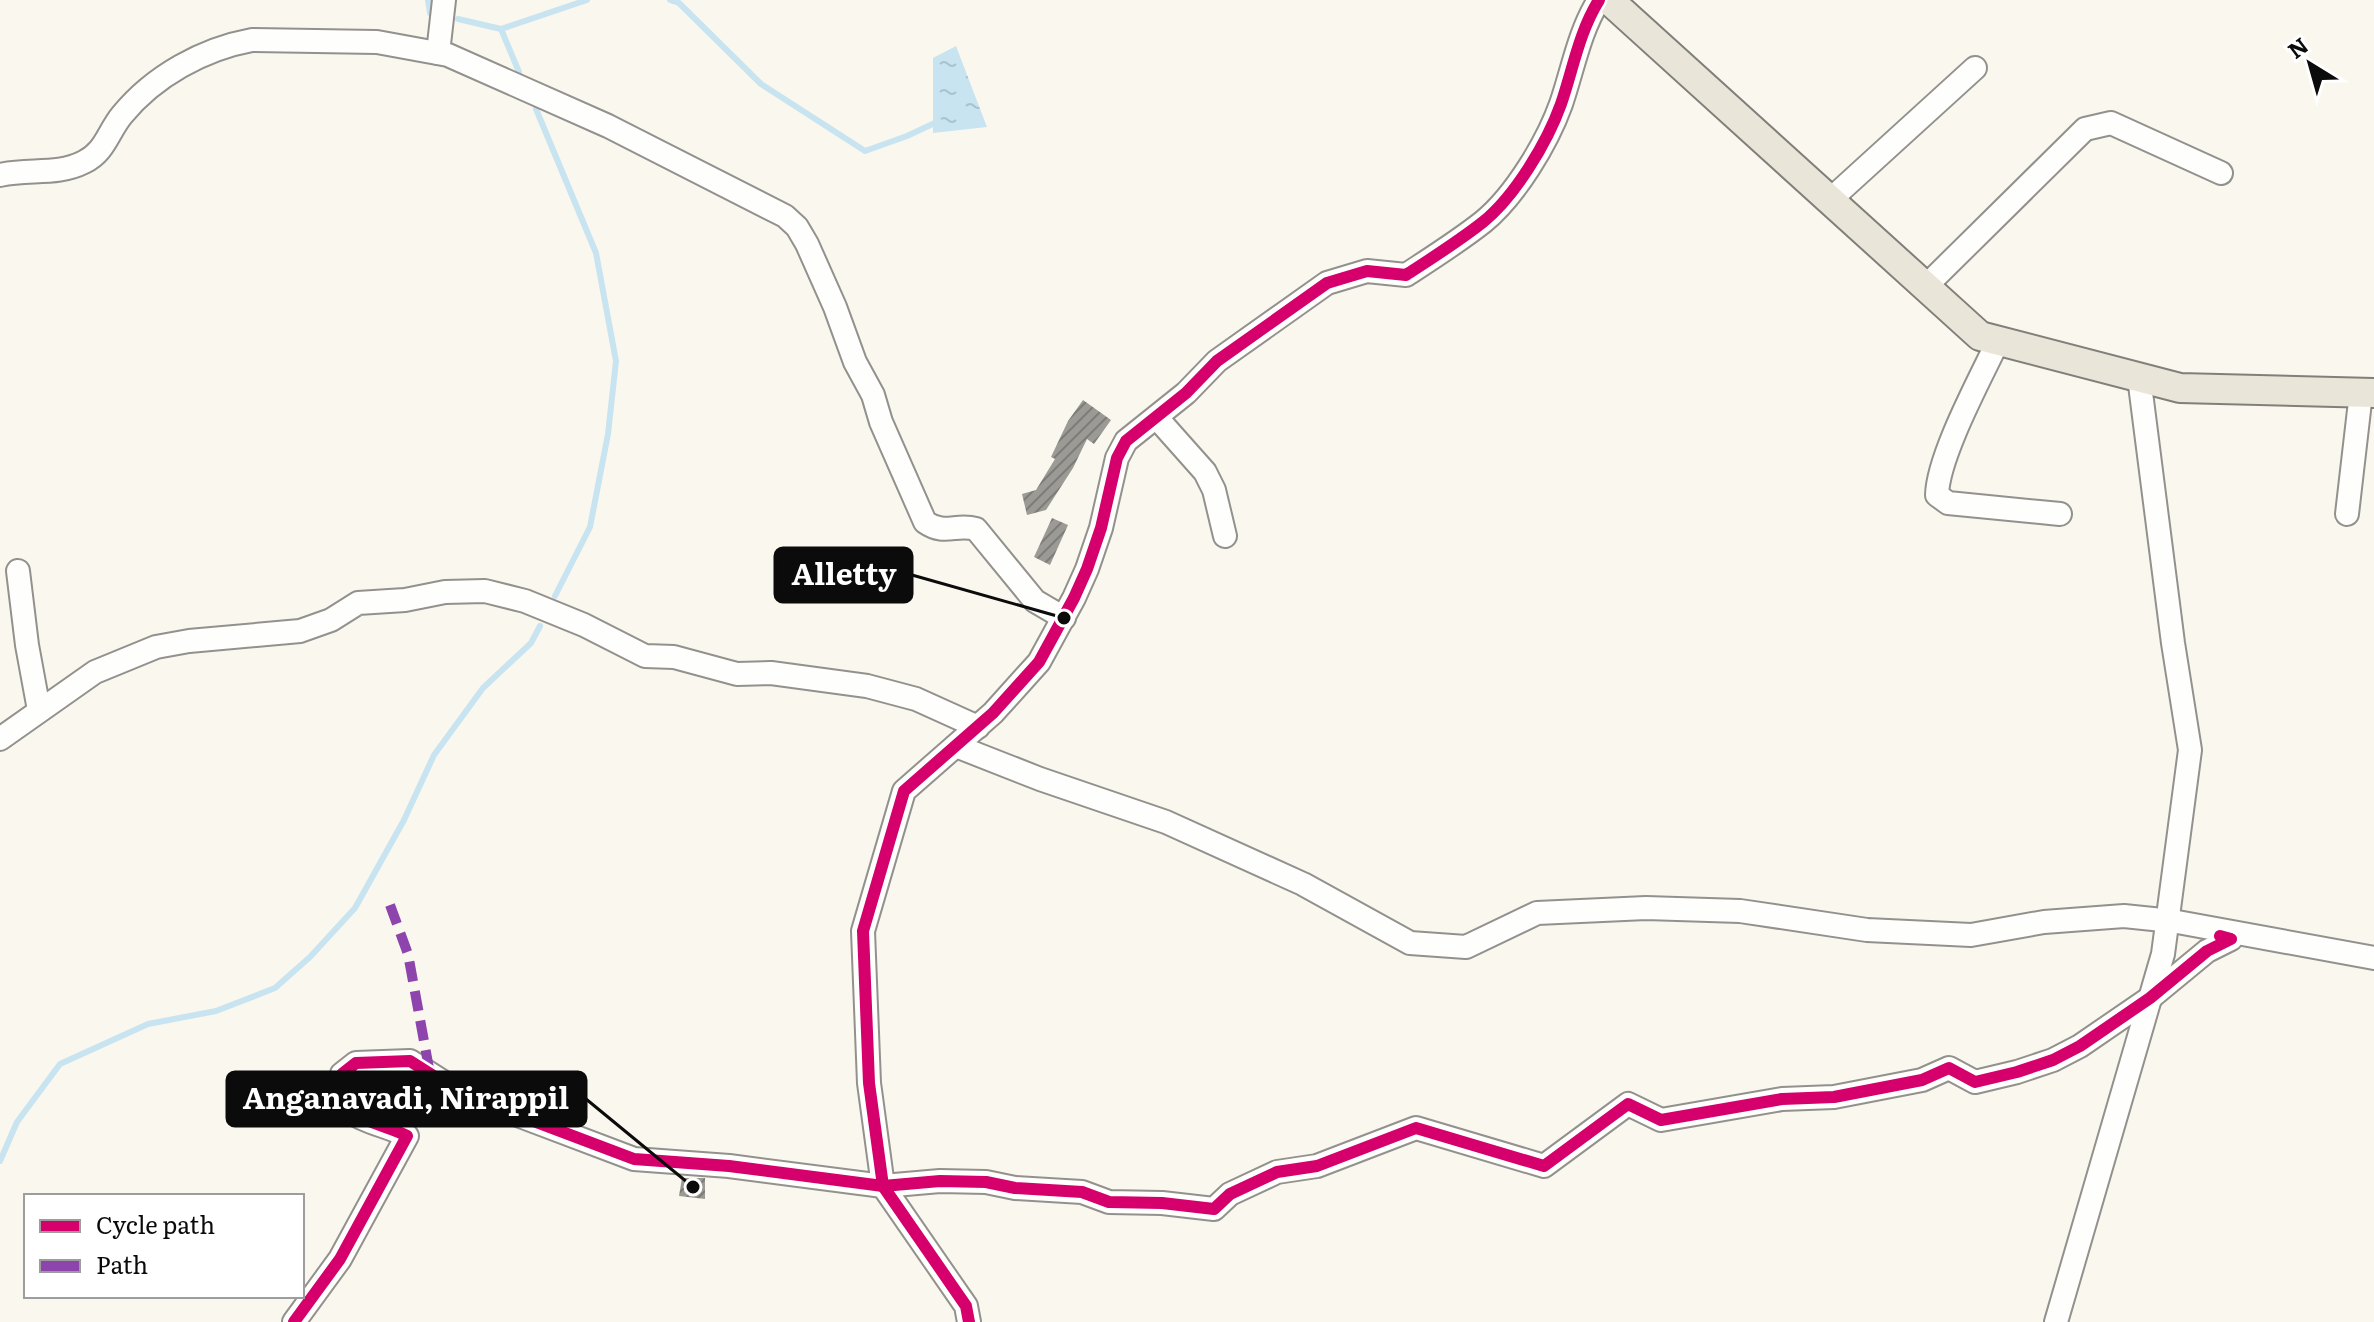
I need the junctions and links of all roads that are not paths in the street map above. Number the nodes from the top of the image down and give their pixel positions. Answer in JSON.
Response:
{"nodes":[{"id":1,"x":444,"y":0,"type":"edge"},
{"id":2,"x":1599,"y":0,"type":"edge"},
{"id":3,"x":1609,"y":0,"type":"edge"},
{"id":4,"x":438,"y":53,"type":"junction"},
{"id":5,"x":1975,"y":68,"type":"dead end"},
{"id":6,"x":2221,"y":173,"type":"dead end"},
{"id":7,"x":0,"y":175,"type":"edge"},
{"id":8,"x":1830,"y":200,"type":"junction"},
{"id":9,"x":1925,"y":287,"type":"junction"},
{"id":10,"x":1998,"y":341,"type":"junction"},
{"id":11,"x":2139,"y":377,"type":"junction"},
{"id":12,"x":2368,"y":393,"type":"edge"},
{"id":13,"x":1157,"y":418,"type":"junction"},
{"id":14,"x":2060,"y":514,"type":"dead end"},
{"id":15,"x":2347,"y":514,"type":"dead end"},
{"id":16,"x":1225,"y":536,"type":"dead end"},
{"id":17,"x":18,"y":571,"type":"dead end"},
{"id":18,"x":1064,"y":618,"type":"junction"},
{"id":19,"x":39,"y":710,"type":"junction"},
{"id":20,"x":978,"y":727,"type":"junction"},
{"id":21,"x":0,"y":739,"type":"edge"},
{"id":22,"x":956,"y":746,"type":"junction"},
{"id":23,"x":2167,"y":920,"type":"junction"},
{"id":24,"x":2220,"y":936,"type":"dead end"},
{"id":25,"x":2374,"y":958,"type":"edge"},
{"id":26,"x":2150,"y":998,"type":"junction"},
{"id":27,"x":883,"y":1186,"type":"junction"},
{"id":28,"x":294,"y":1322,"type":"edge"},
{"id":29,"x":969,"y":1322,"type":"edge"},
{"id":30,"x":2056,"y":1322,"type":"edge"}],
"edges":[{"from":1,"to":4,"type":"street"},
{"from":2,"to":13,"type":"street"},
{"from":3,"to":8,"type":"main road"},
{"from":4,"to":7,"type":"street"},
{"from":4,"to":18,"type":"street"},
{"from":5,"to":8,"type":"street"},
{"from":6,"to":9,"type":"street"},
{"from":8,"to":9,"type":"main road"},
{"from":9,"to":10,"type":"main road"},
{"from":10,"to":11,"type":"main road"},
{"from":10,"to":14,"type":"street"},
{"from":11,"to":12,"type":"main road"},
{"from":11,"to":23,"type":"street"},
{"from":12,"to":15,"type":"street"},
{"from":13,"to":16,"type":"street"},
{"from":13,"to":18,"type":"street"},
{"from":17,"to":19,"type":"street"},
{"from":18,"to":20,"type":"street"},
{"from":19,"to":20,"type":"street"},
{"from":19,"to":21,"type":"street"},
{"from":20,"to":22,"type":"street"},
{"from":22,"to":23,"type":"street"},
{"from":22,"to":27,"type":"street"},
{"from":23,"to":25,"type":"street"},
{"from":23,"to":26,"type":"street"},
{"from":24,"to":26,"type":"street"},
{"from":26,"to":27,"type":"street"},
{"from":26,"to":30,"type":"street"},
{"from":27,"to":28,"type":"street"},
{"from":27,"to":29,"type":"street"}]}
